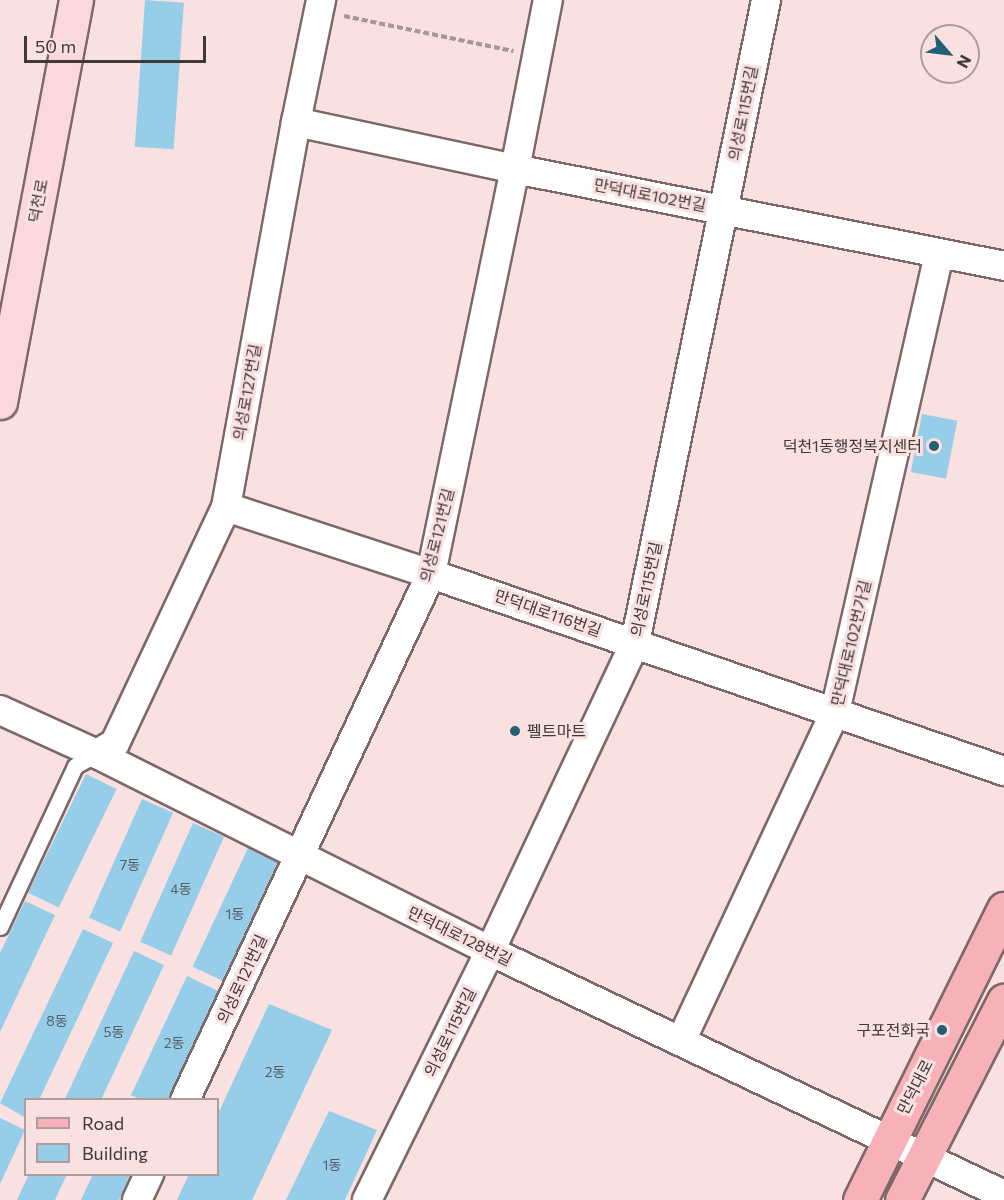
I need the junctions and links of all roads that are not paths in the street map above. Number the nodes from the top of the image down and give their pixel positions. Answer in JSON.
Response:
{"nodes":[{"id":1,"x":76,"y":0,"type":"edge"},
{"id":2,"x":548,"y":0,"type":"edge"},
{"id":3,"x":766,"y":0,"type":"edge"},
{"id":4,"x":320,"y":5,"type":"edge"},
{"id":5,"x":296,"y":122,"type":"junction"},
{"id":6,"x":515,"y":169,"type":"junction"},
{"id":7,"x":724,"y":209,"type":"junction"},
{"id":8,"x":939,"y":254,"type":"junction"},
{"id":9,"x":1004,"y":266,"type":"edge"},
{"id":10,"x":0,"y":402,"type":"edge"},
{"id":11,"x":226,"y":507,"type":"junction"},
{"id":12,"x":431,"y":574,"type":"junction"},
{"id":13,"x":635,"y":643,"type":"junction"},
{"id":14,"x":0,"y":710,"type":"edge"},
{"id":15,"x":835,"y":712,"type":"junction"},
{"id":16,"x":97,"y":754,"type":"junction"},
{"id":17,"x":1004,"y":771,"type":"edge"},
{"id":18,"x":300,"y":857,"type":"junction"},
{"id":19,"x":1004,"y":909,"type":"edge"},
{"id":20,"x":0,"y":927,"type":"edge"},
{"id":21,"x":490,"y":951,"type":"junction"},
{"id":22,"x":1004,"y":1000,"type":"edge"},
{"id":23,"x":681,"y":1041,"type":"junction"},
{"id":24,"x":186,"y":1098,"type":"edge"},
{"id":25,"x":888,"y":1141,"type":"junction"},
{"id":26,"x":924,"y":1155,"type":"junction"},
{"id":27,"x":148,"y":1176,"type":"edge"},
{"id":28,"x":1004,"y":1195,"type":"edge"},
{"id":29,"x":137,"y":1200,"type":"edge"},
{"id":30,"x":367,"y":1200,"type":"edge"},
{"id":31,"x":860,"y":1200,"type":"edge"},
{"id":32,"x":902,"y":1200,"type":"edge"}],
"edges":[{"from":1,"to":10,"type":"main road","name":"덕천로"},
{"from":2,"to":6,"type":"street","name":"의성로121번길"},
{"from":3,"to":7,"type":"street","name":"의성로115번길"},
{"from":4,"to":5,"type":"street","name":"의성로127번길"},
{"from":5,"to":6,"type":"street","name":"만덕대로102번길"},
{"from":5,"to":11,"type":"street","name":"의성로127번길"},
{"from":6,"to":7,"type":"street","name":"만덕대로102번길"},
{"from":6,"to":12,"type":"street","name":"의성로121번길"},
{"from":7,"to":8,"type":"street","name":"만덕대로102번길"},
{"from":7,"to":13,"type":"street","name":"의성로115번길"},
{"from":8,"to":9,"type":"street","name":"만덕대로102번길"},
{"from":8,"to":15,"type":"street","name":"만덕대로102번가길"},
{"from":11,"to":12,"type":"street","name":"만덕대로116번길"},
{"from":11,"to":16,"type":"street","name":"의성로127번길"},
{"from":12,"to":13,"type":"street","name":"만덕대로116번길"},
{"from":12,"to":18,"type":"street","name":"의성로121번길"},
{"from":13,"to":15,"type":"street","name":"만덕대로116번길"},
{"from":13,"to":21,"type":"street","name":"의성로115번길"},
{"from":14,"to":16,"type":"street","name":"만덕대로128번길"},
{"from":15,"to":17,"type":"street","name":"만덕대로116번길"},
{"from":15,"to":23,"type":"street","name":"만덕대로102번가길"},
{"from":16,"to":18,"type":"street","name":"만덕대로128번길"},
{"from":16,"to":20,"type":"lane"},
{"from":18,"to":21,"type":"street","name":"만덕대로128번길"},
{"from":18,"to":24,"type":"street","name":"의성로121번길"},
{"from":19,"to":25,"type":"main road","name":"만덕대로"},
{"from":21,"to":23,"type":"street","name":"만덕대로128번길"},
{"from":21,"to":30,"type":"street","name":"의성로115번길"},
{"from":22,"to":26,"type":"main road"},
{"from":23,"to":25,"type":"street","name":"만덕대로128번길"},
{"from":25,"to":26,"type":"street","name":"만덕대로128번길"},
{"from":25,"to":31,"type":"main road","name":"만덕대로"},
{"from":26,"to":28,"type":"street","name":"만덕대로128번길"},
{"from":26,"to":32,"type":"main road"},
{"from":27,"to":29,"type":"street"}]}
